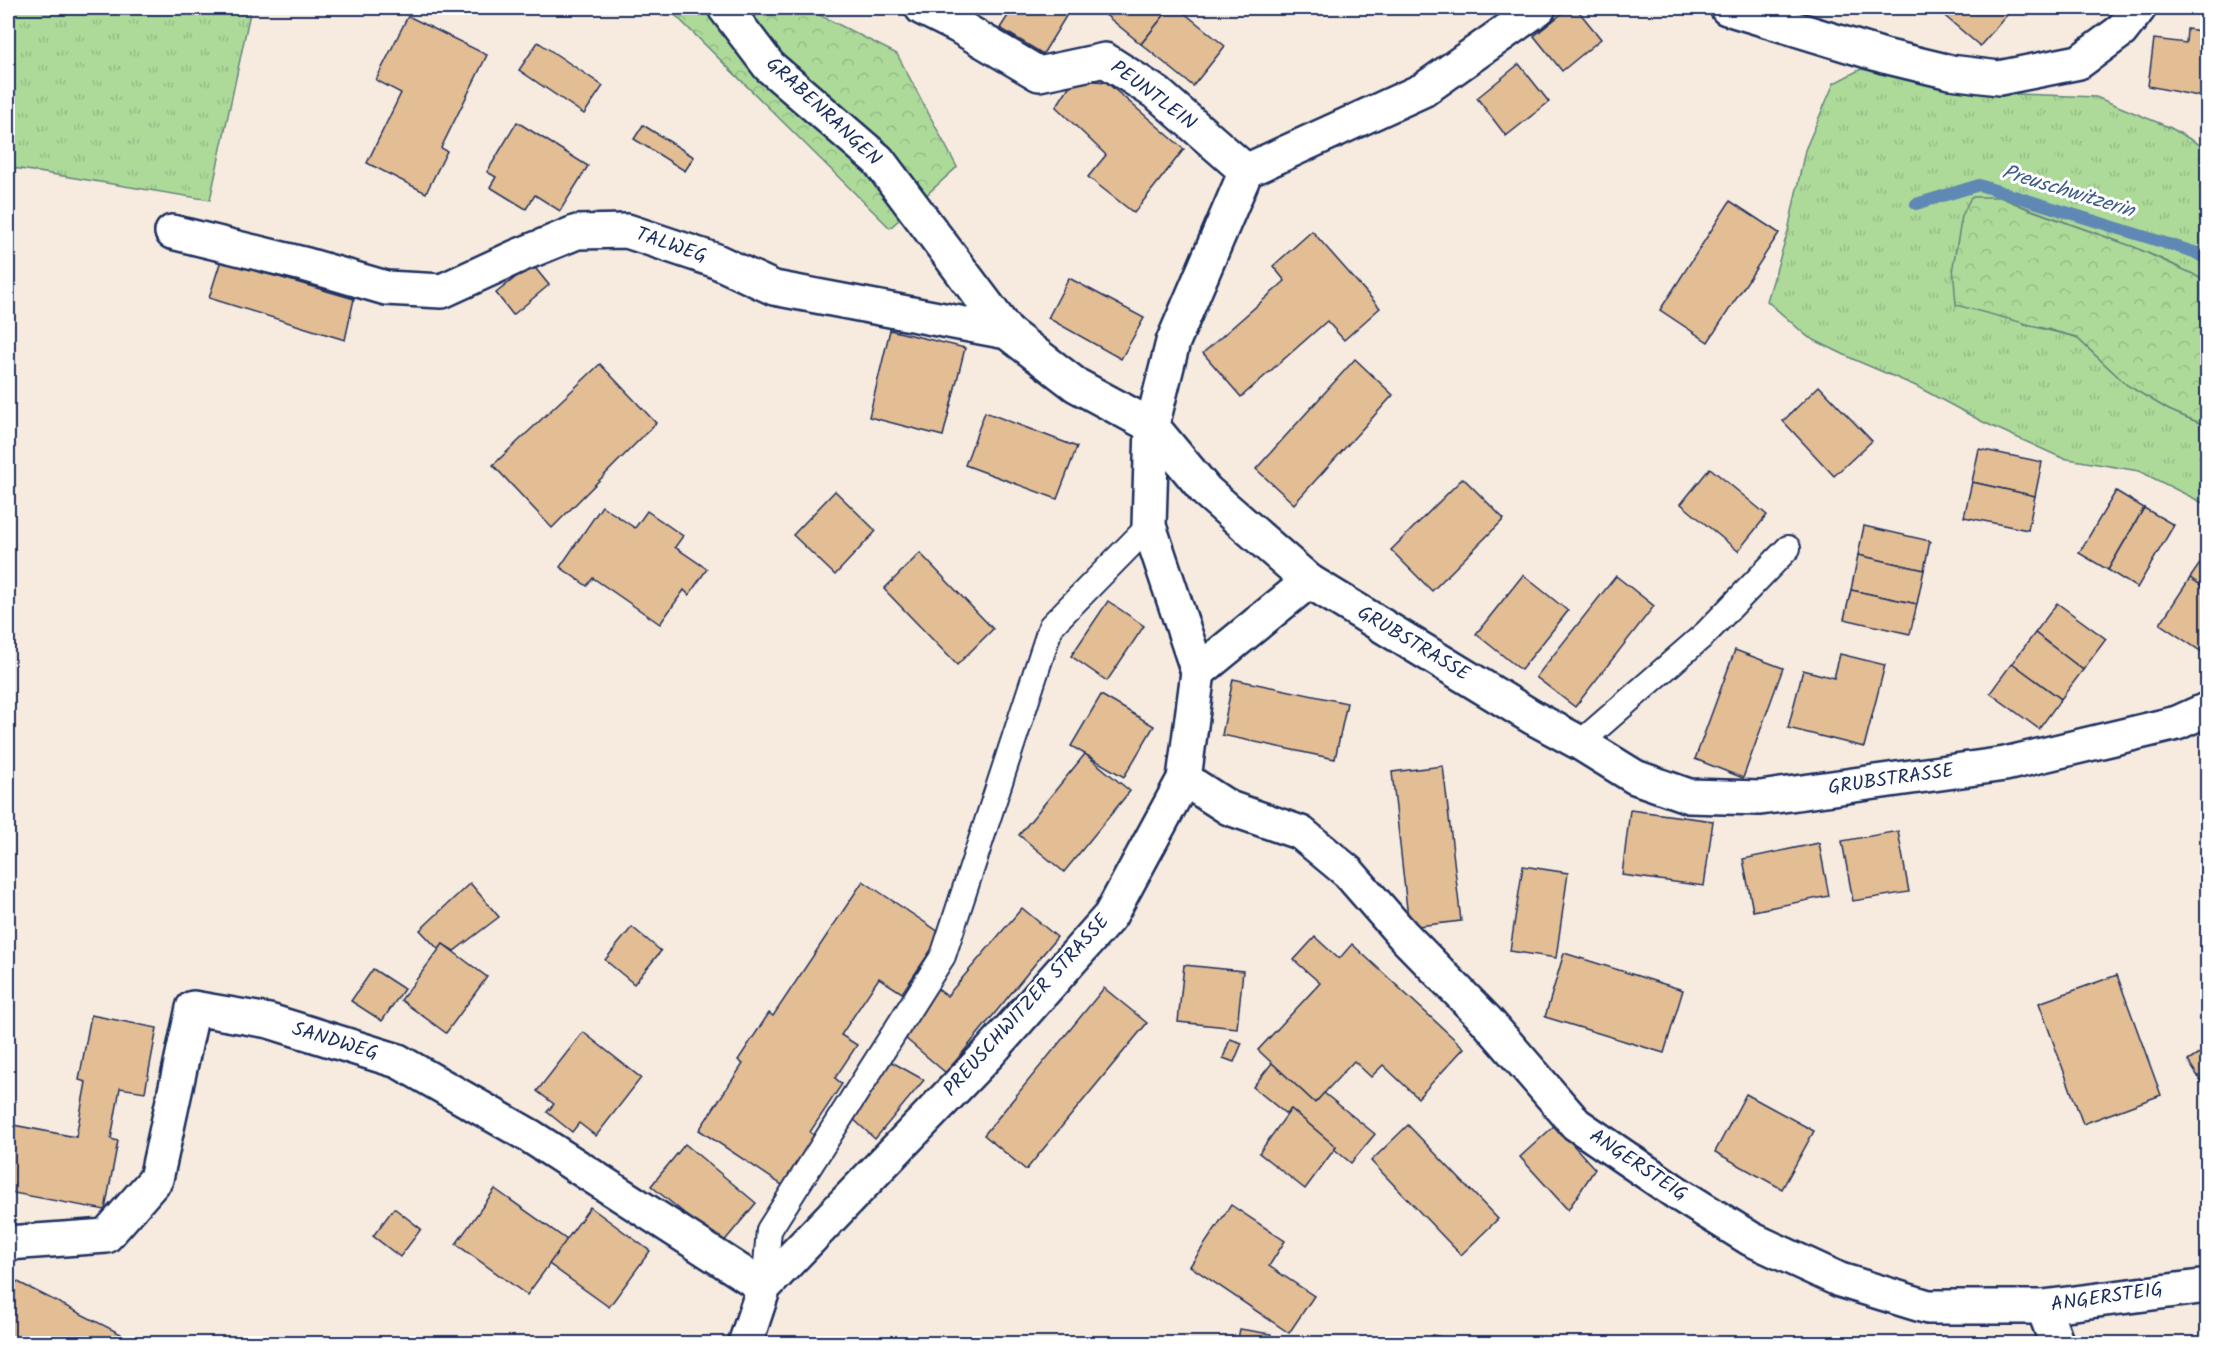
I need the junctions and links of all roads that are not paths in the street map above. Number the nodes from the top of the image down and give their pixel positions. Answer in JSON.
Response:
{"nodes":[{"id":1,"x":725,"y":8,"type":"edge"},
{"id":2,"x":922,"y":8,"type":"edge"},
{"id":3,"x":1539,"y":8,"type":"edge"},
{"id":4,"x":1728,"y":8,"type":"edge"},
{"id":5,"x":2139,"y":8,"type":"edge"},
{"id":6,"x":1246,"y":171,"type":"junction"},
{"id":7,"x":172,"y":232,"type":"dead end"},
{"id":8,"x":1007,"y":332,"type":"junction"},
{"id":9,"x":1152,"y":426,"type":"junction"},
{"id":10,"x":1149,"y":526,"type":"junction"},
{"id":11,"x":1788,"y":548,"type":"dead end"},
{"id":12,"x":1309,"y":581,"type":"junction"},
{"id":13,"x":1198,"y":672,"type":"junction"},
{"id":14,"x":2208,"y":709,"type":"edge"},
{"id":15,"x":1580,"y":743,"type":"junction"},
{"id":16,"x":1184,"y":779,"type":"junction"},
{"id":17,"x":8,"y":1243,"type":"edge"},
{"id":18,"x":2208,"y":1286,"type":"edge"},
{"id":19,"x":764,"y":1287,"type":"junction"},
{"id":20,"x":2043,"y":1307,"type":"junction"},
{"id":21,"x":746,"y":1344,"type":"edge"},
{"id":22,"x":2057,"y":1344,"type":"edge"}],
"edges":[{"from":1,"to":8,"type":"street","name":"GRABENRANGEN"},
{"from":2,"to":6,"type":"street","name":"PEUNTLEIN"},
{"from":3,"to":6,"type":"street"},
{"from":4,"to":5,"type":"street"},
{"from":6,"to":9,"type":"street","name":"PREUSCHWITZER STRASSE"},
{"from":7,"to":8,"type":"street","name":"TALWEG"},
{"from":8,"to":9,"type":"street","name":"TALWEG"},
{"from":9,"to":10,"type":"street","name":"PREUSCHWITZER STRASSE"},
{"from":9,"to":12,"type":"street","name":"GRUBSTRASSE"},
{"from":10,"to":13,"type":"street","name":"PREUSCHWITZER STRASSE"},
{"from":10,"to":19,"type":"lane"},
{"from":11,"to":15,"type":"lane"},
{"from":12,"to":13,"type":"street"},
{"from":12,"to":15,"type":"street","name":"GRUBSTRASSE"},
{"from":13,"to":16,"type":"street","name":"PREUSCHWITZER STRASSE"},
{"from":14,"to":15,"type":"street","name":"GRUBSTRASSE"},
{"from":16,"to":19,"type":"street","name":"PREUSCHWITZER STRASSE"},
{"from":16,"to":20,"type":"street","name":"ANGERSTEIG"},
{"from":17,"to":19,"type":"street","name":"SANDWEG"},
{"from":18,"to":20,"type":"street","name":"ANGERSTEIG"},
{"from":19,"to":21,"type":"street"},
{"from":20,"to":22,"type":"street"}]}
